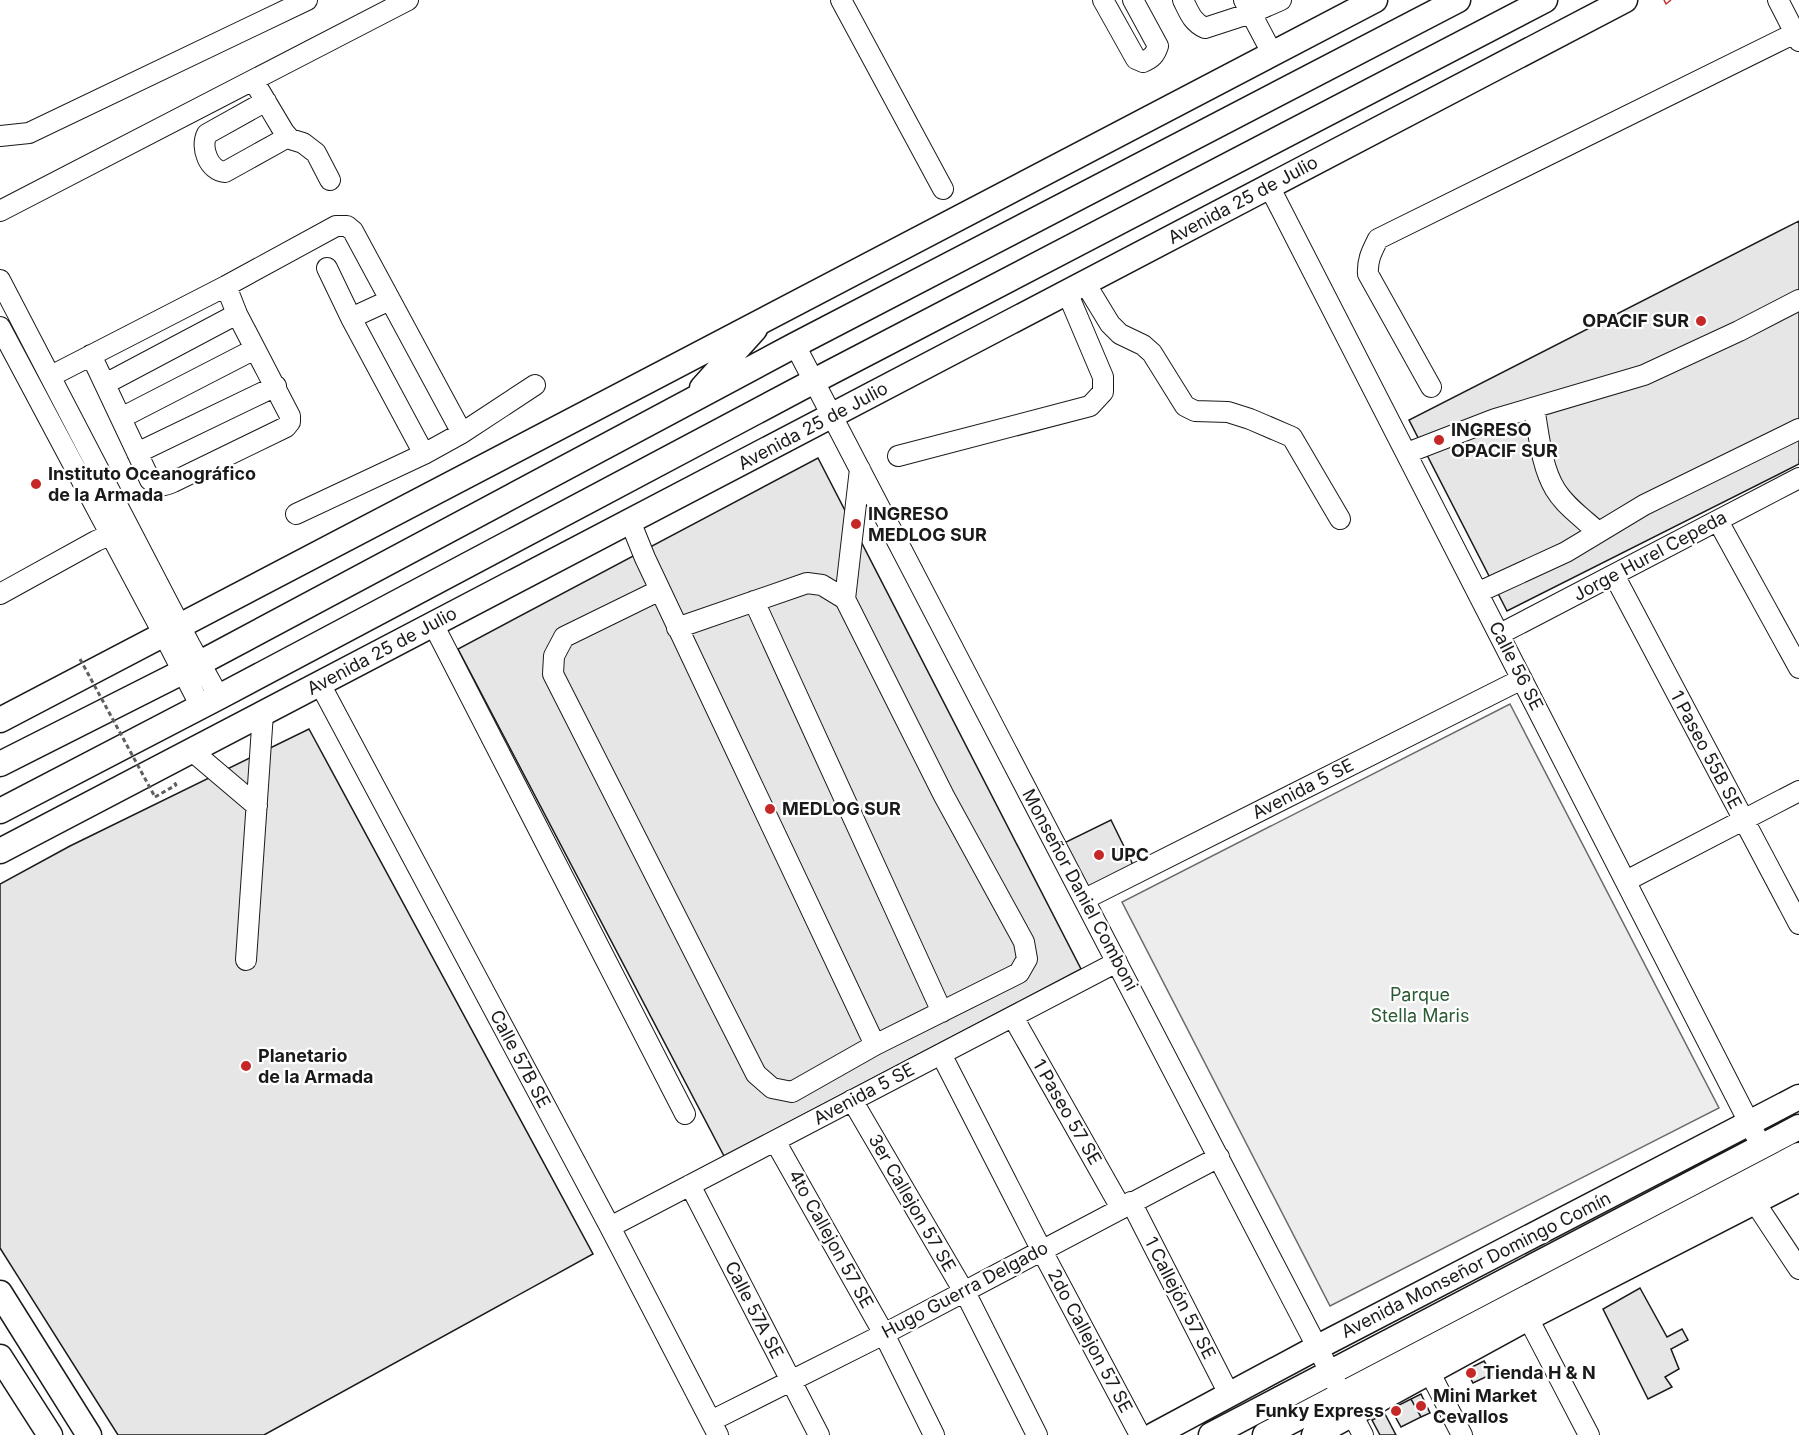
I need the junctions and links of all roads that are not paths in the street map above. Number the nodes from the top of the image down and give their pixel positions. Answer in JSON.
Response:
{"nodes":[{"id":1,"x":308,"y":0,"type":"edge"},
{"id":2,"x":408,"y":0,"type":"edge"},
{"id":3,"x":842,"y":0,"type":"edge"},
{"id":4,"x":1103,"y":0,"type":"edge"},
{"id":5,"x":1132,"y":0,"type":"edge"},
{"id":6,"x":1183,"y":0,"type":"edge"},
{"id":7,"x":1281,"y":0,"type":"edge"},
{"id":8,"x":1375,"y":0,"type":"edge"},
{"id":9,"x":1458,"y":0,"type":"edge"},
{"id":10,"x":1545,"y":0,"type":"edge"},
{"id":11,"x":1625,"y":0,"type":"edge"},
{"id":12,"x":1778,"y":0,"type":"edge"},
{"id":13,"x":1248,"y":7,"type":"edge"},
{"id":14,"x":1797,"y":37,"type":"edge"},
{"id":15,"x":1272,"y":53,"type":"junction"},
{"id":16,"x":253,"y":80,"type":"junction"},
{"id":17,"x":266,"y":101,"type":"junction"},
{"id":18,"x":0,"y":136,"type":"edge"},
{"id":19,"x":288,"y":137,"type":"junction"},
{"id":20,"x":330,"y":180,"type":"dead end"},
{"id":21,"x":1269,"y":186,"type":"junction"},
{"id":22,"x":943,"y":189,"type":"dead end"},
{"id":23,"x":0,"y":211,"type":"edge"},
{"id":24,"x":327,"y":268,"type":"dead end"},
{"id":25,"x":0,"y":280,"type":"edge"},
{"id":26,"x":226,"y":286,"type":"junction"},
{"id":27,"x":1076,"y":288,"type":"junction"},
{"id":28,"x":390,"y":300,"type":"junction"},
{"id":29,"x":1799,"y":300,"type":"edge"},
{"id":30,"x":237,"y":314,"type":"junction"},
{"id":31,"x":351,"y":318,"type":"junction"},
{"id":32,"x":764,"y":318,"type":"junction"},
{"id":33,"x":0,"y":327,"type":"edge"},
{"id":34,"x":795,"y":345,"type":"junction"},
{"id":35,"x":255,"y":349,"type":"junction"},
{"id":36,"x":91,"y":356,"type":"junction"},
{"id":37,"x":51,"y":376,"type":"junction"},
{"id":38,"x":814,"y":381,"type":"junction"},
{"id":39,"x":105,"y":384,"type":"junction"},
{"id":40,"x":536,"y":384,"type":"dead end"},
{"id":41,"x":276,"y":386,"type":"junction"},
{"id":42,"x":1431,"y":387,"type":"dead end"},
{"id":43,"x":691,"y":401,"type":"junction"},
{"id":44,"x":1534,"y":408,"type":"junction"},
{"id":45,"x":832,"y":416,"type":"junction"},
{"id":46,"x":121,"y":418,"type":"junction"},
{"id":47,"x":1799,"y":429,"type":"edge"},
{"id":48,"x":462,"y":433,"type":"junction"},
{"id":49,"x":137,"y":453,"type":"junction"},
{"id":50,"x":1407,"y":453,"type":"junction"},
{"id":51,"x":424,"y":454,"type":"junction"},
{"id":52,"x":898,"y":456,"type":"dead end"},
{"id":53,"x":860,"y":469,"type":"junction"},
{"id":54,"x":1799,"y":478,"type":"edge"},
{"id":55,"x":296,"y":514,"type":"dead end"},
{"id":56,"x":1340,"y":519,"type":"dead end"},
{"id":57,"x":630,"y":521,"type":"junction"},
{"id":58,"x":1718,"y":521,"type":"junction"},
{"id":59,"x":119,"y":530,"type":"junction"},
{"id":60,"x":1598,"y":532,"type":"junction"},
{"id":61,"x":0,"y":573,"type":"edge"},
{"id":62,"x":1614,"y":575,"type":"junction"},
{"id":63,"x":22,"y":581,"type":"junction"},
{"id":64,"x":660,"y":590,"type":"junction"},
{"id":65,"x":1479,"y":592,"type":"junction"},
{"id":66,"x":0,"y":594,"type":"edge"},
{"id":67,"x":845,"y":599,"type":"junction"},
{"id":68,"x":754,"y":601,"type":"junction"},
{"id":69,"x":433,"y":624,"type":"junction"},
{"id":70,"x":677,"y":628,"type":"junction"},
{"id":71,"x":172,"y":631,"type":"junction"},
{"id":72,"x":1500,"y":634,"type":"junction"},
{"id":73,"x":234,"y":645,"type":"junction"},
{"id":74,"x":1799,"y":668,"type":"edge"},
{"id":75,"x":182,"y":672,"type":"junction"},
{"id":76,"x":1522,"y":680,"type":"junction"},
{"id":77,"x":243,"y":684,"type":"junction"},
{"id":78,"x":320,"y":684,"type":"junction"},
{"id":79,"x":201,"y":707,"type":"junction"},
{"id":80,"x":263,"y":713,"type":"junction"},
{"id":81,"x":0,"y":720,"type":"edge"},
{"id":82,"x":192,"y":751,"type":"junction"},
{"id":83,"x":0,"y":764,"type":"edge"},
{"id":84,"x":1799,"y":791,"type":"edge"},
{"id":85,"x":257,"y":806,"type":"junction"},
{"id":86,"x":0,"y":811,"type":"edge"},
{"id":87,"x":1743,"y":820,"type":"junction"},
{"id":88,"x":0,"y":851,"type":"edge"},
{"id":89,"x":1626,"y":881,"type":"junction"},
{"id":90,"x":1084,"y":899,"type":"junction"},
{"id":91,"x":1799,"y":924,"type":"edge"},
{"id":92,"x":246,"y":960,"type":"dead end"},
{"id":93,"x":1117,"y":962,"type":"junction"},
{"id":94,"x":942,"y":1012,"type":"junction"},
{"id":95,"x":1013,"y":1017,"type":"junction"},
{"id":96,"x":874,"y":1045,"type":"junction"},
{"id":97,"x":941,"y":1054,"type":"junction"},
{"id":98,"x":1799,"y":1097,"type":"edge"},
{"id":99,"x":852,"y":1100,"type":"junction"},
{"id":100,"x":685,"y":1114,"type":"dead end"},
{"id":101,"x":1751,"y":1124,"type":"junction"},
{"id":102,"x":1799,"y":1127,"type":"edge"},
{"id":103,"x":775,"y":1141,"type":"junction"},
{"id":104,"x":1761,"y":1147,"type":"junction"},
{"id":105,"x":1799,"y":1155,"type":"edge"},
{"id":106,"x":1219,"y":1157,"type":"junction"},
{"id":107,"x":1799,"y":1179,"type":"edge"},
{"id":108,"x":690,"y":1185,"type":"junction"},
{"id":109,"x":1754,"y":1201,"type":"junction"},
{"id":110,"x":1126,"y":1205,"type":"junction"},
{"id":111,"x":610,"y":1227,"type":"junction"},
{"id":112,"x":1041,"y":1249,"type":"junction"},
{"id":113,"x":1799,"y":1269,"type":"edge"},
{"id":114,"x":963,"y":1291,"type":"junction"},
{"id":115,"x":0,"y":1293,"type":"edge"},
{"id":116,"x":1528,"y":1318,"type":"junction"},
{"id":117,"x":884,"y":1334,"type":"junction"},
{"id":118,"x":1317,"y":1347,"type":"junction"},
{"id":119,"x":0,"y":1357,"type":"edge"},
{"id":120,"x":1331,"y":1372,"type":"junction"},
{"id":121,"x":1430,"y":1373,"type":"junction"},
{"id":122,"x":789,"y":1380,"type":"junction"},
{"id":123,"x":1229,"y":1394,"type":"junction"},
{"id":124,"x":1353,"y":1414,"type":"edge"},
{"id":125,"x":714,"y":1428,"type":"edge"},
{"id":126,"x":50,"y":1435,"type":"edge"},
{"id":127,"x":89,"y":1435,"type":"edge"},
{"id":128,"x":819,"y":1435,"type":"edge"},
{"id":129,"x":934,"y":1435,"type":"edge"},
{"id":130,"x":1037,"y":1435,"type":"edge"},
{"id":131,"x":1140,"y":1435,"type":"edge"},
{"id":132,"x":1154,"y":1435,"type":"edge"},
{"id":133,"x":1211,"y":1435,"type":"edge"},
{"id":134,"x":1265,"y":1435,"type":"edge"},
{"id":135,"x":1314,"y":1435,"type":"edge"},
{"id":136,"x":1462,"y":1435,"type":"edge"},
{"id":137,"x":1589,"y":1435,"type":"edge"}],
"edges":[{"from":1,"to":18,"type":"street"},
{"from":2,"to":16,"type":"street"},
{"from":3,"to":22,"type":"street"},
{"from":4,"to":5,"type":"street"},
{"from":6,"to":13,"type":"street"},
{"from":7,"to":13,"type":"street"},
{"from":8,"to":15,"type":"main road"},
{"from":9,"to":34,"type":"main road"},
{"from":10,"to":38,"type":"main road","name":"Avenida 25 de Julio"},
{"from":11,"to":21,"type":"main road","name":"Avenida 25 de Julio"},
{"from":12,"to":14,"type":"street"},
{"from":13,"to":15,"type":"street"},
{"from":14,"to":42,"type":"street"},
{"from":15,"to":32,"type":"main road"},
{"from":16,"to":17,"type":"street"},
{"from":16,"to":23,"type":"street"},
{"from":17,"to":19,"type":"street"},
{"from":17,"to":19,"type":"street"},
{"from":19,"to":20,"type":"street"},
{"from":21,"to":27,"type":"main road","name":"Avenida 25 de Julio"},
{"from":21,"to":50,"type":"street","name":"Calle 56 SE"},
{"from":24,"to":31,"type":"street"},
{"from":25,"to":37,"type":"street"},
{"from":26,"to":28,"type":"street"},
{"from":26,"to":30,"type":"street"},
{"from":26,"to":36,"type":"street"},
{"from":27,"to":45,"type":"main road","name":"Avenida 25 de Julio"},
{"from":27,"to":52,"type":"street"},
{"from":27,"to":56,"type":"street"},
{"from":28,"to":31,"type":"street"},
{"from":28,"to":48,"type":"street"},
{"from":29,"to":44,"type":"street"},
{"from":30,"to":35,"type":"street"},
{"from":30,"to":39,"type":"street"},
{"from":31,"to":51,"type":"street"},
{"from":32,"to":43,"type":"main road"},
{"from":32,"to":71,"type":"main road"},
{"from":33,"to":59,"type":"street"},
{"from":34,"to":38,"type":"street","name":"Monseñor Daniel Comboni"},
{"from":34,"to":43,"type":"main road"},
{"from":35,"to":41,"type":"street"},
{"from":35,"to":46,"type":"street"},
{"from":36,"to":37,"type":"street"},
{"from":36,"to":39,"type":"street"},
{"from":37,"to":59,"type":"street"},
{"from":38,"to":45,"type":"street","name":"Monseñor Daniel Comboni"},
{"from":38,"to":77,"type":"main road","name":"Avenida 25 de Julio"},
{"from":39,"to":46,"type":"street"},
{"from":40,"to":48,"type":"street"},
{"from":41,"to":49,"type":"street"},
{"from":41,"to":49,"type":"street"},
{"from":43,"to":73,"type":"main road"},
{"from":44,"to":50,"type":"street"},
{"from":44,"to":60,"type":"street"},
{"from":45,"to":53,"type":"street","name":"Monseñor Daniel Comboni"},
{"from":45,"to":57,"type":"main road","name":"Avenida 25 de Julio"},
{"from":46,"to":49,"type":"street"},
{"from":47,"to":60,"type":"street"},
{"from":48,"to":51,"type":"street"},
{"from":50,"to":65,"type":"street","name":"Calle 56 SE"},
{"from":51,"to":55,"type":"street"},
{"from":53,"to":67,"type":"street"},
{"from":53,"to":90,"type":"street","name":"Monseñor Daniel Comboni"},
{"from":54,"to":58,"type":"street","name":"Jorge Hurel Cepeda"},
{"from":57,"to":64,"type":"street"},
{"from":57,"to":69,"type":"main road","name":"Avenida 25 de Julio"},
{"from":58,"to":62,"type":"street","name":"Jorge Hurel Cepeda"},
{"from":58,"to":74,"type":"street"},
{"from":59,"to":63,"type":"street"},
{"from":59,"to":71,"type":"street"},
{"from":60,"to":65,"type":"street"},
{"from":61,"to":63,"type":"street"},
{"from":62,"to":72,"type":"street","name":"Jorge Hurel Cepeda"},
{"from":62,"to":87,"type":"street","name":"1 Paseo 55B SE"},
{"from":63,"to":66,"type":"street"},
{"from":64,"to":70,"type":"street"},
{"from":64,"to":96,"type":"street"},
{"from":65,"to":72,"type":"street","name":"Calle 56 SE"},
{"from":67,"to":68,"type":"street"},
{"from":67,"to":94,"type":"street"},
{"from":68,"to":70,"type":"street"},
{"from":68,"to":94,"type":"street"},
{"from":69,"to":78,"type":"main road","name":"Avenida 25 de Julio"},
{"from":69,"to":100,"type":"street"},
{"from":70,"to":96,"type":"street"},
{"from":71,"to":75,"type":"street"},
{"from":71,"to":81,"type":"main road"},
{"from":72,"to":76,"type":"street","name":"Calle 56 SE"},
{"from":73,"to":75,"type":"main road"},
{"from":73,"to":77,"type":"main road"},
{"from":75,"to":79,"type":"street"},
{"from":75,"to":79,"type":"main road"},
{"from":75,"to":83,"type":"main road"},
{"from":76,"to":89,"type":"street","name":"Calle 56 SE"},
{"from":76,"to":90,"type":"street","name":"Avenida 5 SE"},
{"from":77,"to":79,"type":"main road","name":"Avenida 25 de Julio"},
{"from":78,"to":80,"type":"main road","name":"Avenida 25 de Julio"},
{"from":78,"to":111,"type":"street","name":"Calle 57B SE"},
{"from":79,"to":86,"type":"main road","name":"Avenida 25 de Julio"},
{"from":80,"to":82,"type":"main road","name":"Avenida 25 de Julio"},
{"from":80,"to":85,"type":"street"},
{"from":82,"to":85,"type":"street"},
{"from":82,"to":88,"type":"main road","name":"Avenida 25 de Julio"},
{"from":84,"to":87,"type":"street"},
{"from":85,"to":92,"type":"street"},
{"from":87,"to":89,"type":"street"},
{"from":87,"to":91,"type":"street","name":"1 Paseo 55B SE"},
{"from":89,"to":101,"type":"street","name":"Calle 56 SE"},
{"from":90,"to":93,"type":"street","name":"Monseñor Daniel Comboni"},
{"from":93,"to":95,"type":"street","name":"Avenida 5 SE"},
{"from":93,"to":106,"type":"street","name":"Monseñor Daniel Comboni"},
{"from":94,"to":96,"type":"street"},
{"from":95,"to":97,"type":"street","name":"Avenida 5 SE"},
{"from":95,"to":110,"type":"street","name":"1 Paseo 57 SE"},
{"from":97,"to":99,"type":"street","name":"Avenida 5 SE"},
{"from":97,"to":112,"type":"street","name":"2do Callejon 57 SE"},
{"from":98,"to":101,"type":"main road","name":"Avenida Monseñor Domingo Comín"},
{"from":99,"to":103,"type":"street","name":"Avenida 5 SE"},
{"from":99,"to":114,"type":"street","name":"3er Callejon 57 SE"},
{"from":101,"to":104,"type":"street","name":"Calle 56 SE"},
{"from":101,"to":118,"type":"main road","name":"Avenida Monseñor Domingo Comín"},
{"from":102,"to":104,"type":"main road","name":"Avenida Monseñor Domingo Comín"},
{"from":103,"to":108,"type":"street","name":"Avenida 5 SE"},
{"from":103,"to":117,"type":"street","name":"4to Callejon 57 SE"},
{"from":104,"to":120,"type":"main road","name":"Avenida Monseñor Domingo Comín"},
{"from":105,"to":124,"type":"main road"},
{"from":106,"to":110,"type":"street","name":"Hugo Guerra Delgado"},
{"from":106,"to":118,"type":"street","name":"Monseñor Daniel Comboni"},
{"from":107,"to":109,"type":"main road"},
{"from":108,"to":111,"type":"street","name":"Avenida 5 SE"},
{"from":108,"to":122,"type":"street","name":"Calle 57A SE"},
{"from":109,"to":113,"type":"street"},
{"from":109,"to":116,"type":"main road"},
{"from":110,"to":112,"type":"street","name":"Hugo Guerra Delgado"},
{"from":110,"to":123,"type":"street","name":"1 Callejón 57 SE"},
{"from":111,"to":125,"type":"street","name":"Calle 57B SE"},
{"from":112,"to":114,"type":"street","name":"Hugo Guerra Delgado"},
{"from":112,"to":131,"type":"street","name":"2do Callejon 57 SE"},
{"from":114,"to":117,"type":"street","name":"Hugo Guerra Delgado"},
{"from":114,"to":130,"type":"street","name":"3er Callejon 57 SE"},
{"from":115,"to":127,"type":"main road"},
{"from":116,"to":121,"type":"main road"},
{"from":116,"to":137,"type":"street"},
{"from":117,"to":122,"type":"street","name":"Hugo Guerra Delgado"},
{"from":117,"to":129,"type":"street","name":"4to Callejon 57 SE"},
{"from":118,"to":120,"type":"street","name":"Monseñor Daniel Comboni"},
{"from":118,"to":123,"type":"main road","name":"Avenida Monseñor Domingo Comín"},
{"from":119,"to":126,"type":"main road"},
{"from":120,"to":124,"type":"street","name":"Monseñor Daniel Comboni"},
{"from":120,"to":133,"type":"main road","name":"Avenida Monseñor Domingo Comín"},
{"from":121,"to":124,"type":"main road"},
{"from":121,"to":136,"type":"street"},
{"from":122,"to":125,"type":"street","name":"Hugo Guerra Delgado"},
{"from":122,"to":128,"type":"street","name":"Calle 57A SE"},
{"from":123,"to":132,"type":"main road","name":"Avenida Monseñor Domingo Comín"},
{"from":124,"to":134,"type":"main road"},
{"from":124,"to":135,"type":"main road"}]}
